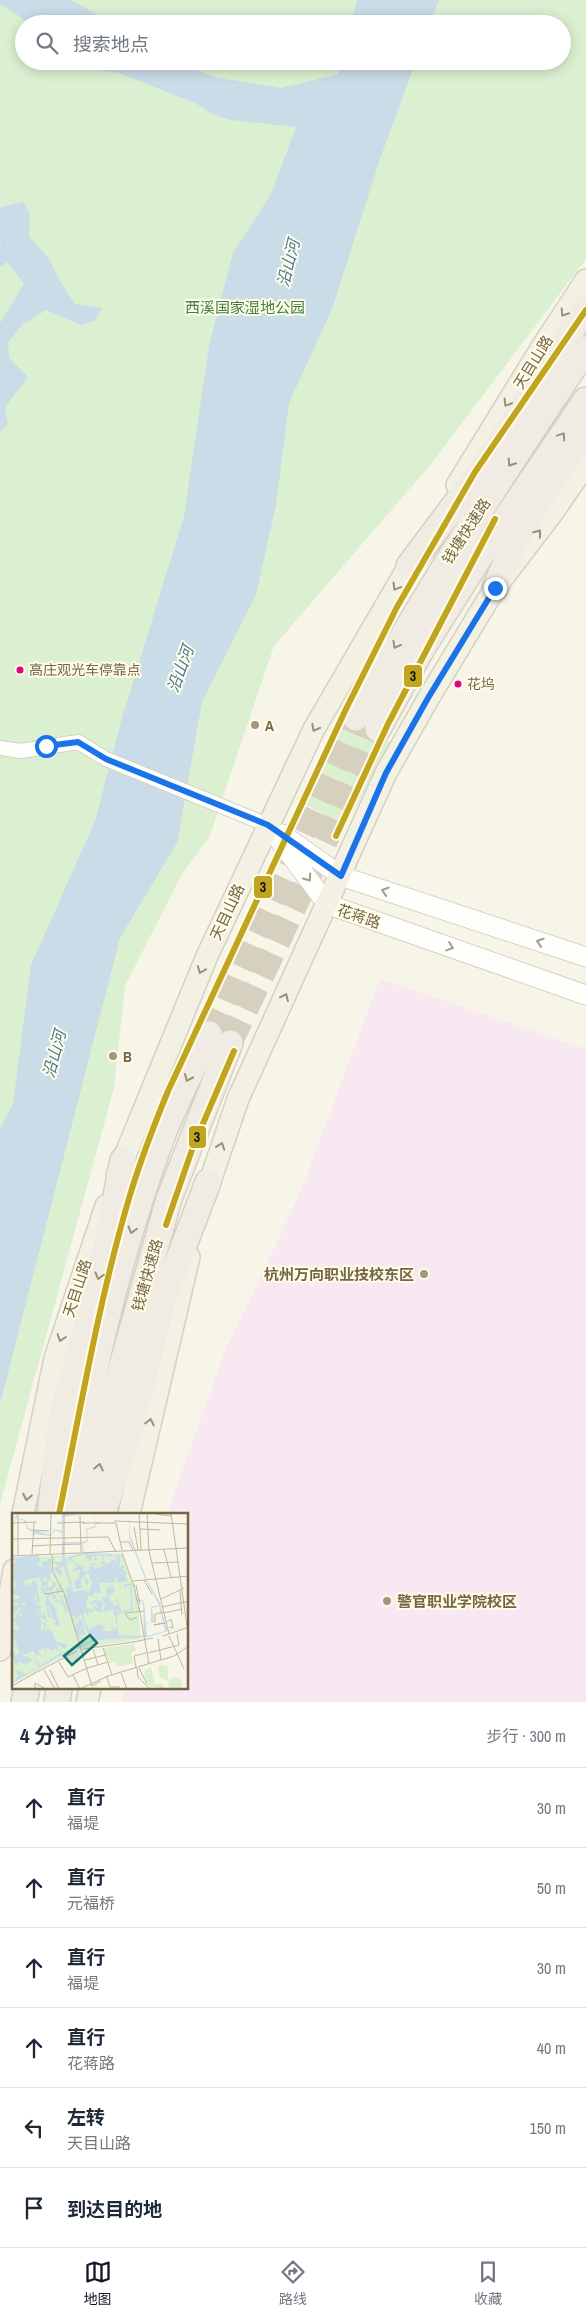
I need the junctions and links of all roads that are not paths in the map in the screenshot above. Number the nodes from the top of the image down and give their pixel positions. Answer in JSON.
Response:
{"nodes":[{"id":1,"x":586,"y":280,"type":"edge"},
{"id":2,"x":586,"y":308,"type":"edge"},
{"id":3,"x":586,"y":349,"type":"edge"},
{"id":4,"x":586,"y":400,"type":"edge"},
{"id":5,"x":586,"y":429,"type":"edge"},
{"id":6,"x":586,"y":464,"type":"edge"},
{"id":7,"x":409,"y":566,"type":"junction"},
{"id":8,"x":495,"y":588,"type":"junction"},
{"id":9,"x":356,"y":718,"type":"tunnel mouth"},
{"id":10,"x":378,"y":729,"type":"tunnel mouth"},
{"id":11,"x":0,"y":748,"type":"edge"},
{"id":12,"x":268,"y":825,"type":"junction"},
{"id":13,"x":341,"y":876,"type":"junction"},
{"id":14,"x":327,"y":904,"type":"junction"},
{"id":15,"x":586,"y":957,"type":"edge"},
{"id":16,"x":586,"y":994,"type":"edge"},
{"id":17,"x":123,"y":1160,"type":"junction"},
{"id":18,"x":208,"y":1182,"type":"junction"},
{"id":19,"x":23,"y":1513,"type":"edge"},
{"id":20,"x":50,"y":1513,"type":"edge"},
{"id":21,"x":66,"y":1513,"type":"edge"},
{"id":22,"x":89,"y":1513,"type":"edge"},
{"id":23,"x":102,"y":1513,"type":"edge"},
{"id":24,"x":129,"y":1513,"type":"edge"},
{"id":25,"x":12,"y":1581,"type":"edge"},
{"id":26,"x":0,"y":1650,"type":"edge"}],
"edges":[{"from":1,"to":7,"type":"main road","name":"天目山路","one_way":true},
{"from":2,"to":7,"type":"highway"},
{"from":3,"to":9,"type":"highway","name":"钱塘快速路","one_way":true},
{"from":10,"to":4,"type":"highway","name":"钱塘快速路","one_way":true},
{"from":5,"to":8,"type":"highway"},
{"from":8,"to":6,"type":"main road","one_way":true},
{"from":7,"to":12,"type":"main road","name":"天目山路","one_way":true},
{"from":8,"to":13,"type":"main road"},
{"from":11,"to":12,"type":"street"},
{"from":12,"to":13,"type":"street"},
{"from":12,"to":14,"type":"street","name":"花蒋路","one_way":true},
{"from":12,"to":17,"type":"main road","name":"天目山路","one_way":true},
{"from":13,"to":14,"type":"main road"},
{"from":15,"to":13,"type":"street","one_way":true},
{"from":14,"to":16,"type":"street","name":"花蒋路","one_way":true},
{"from":18,"to":14,"type":"main road","one_way":true},
{"from":17,"to":19,"type":"main road","name":"天目山路","one_way":true},
{"from":17,"to":20,"type":"highway","one_way":true},
{"from":18,"to":23,"type":"highway"},
{"from":24,"to":18,"type":"main road","one_way":true},
{"from":22,"to":21,"type":"highway","name":"钱塘快速路","one_way":true},
{"from":25,"to":26,"type":"main road"}]}
